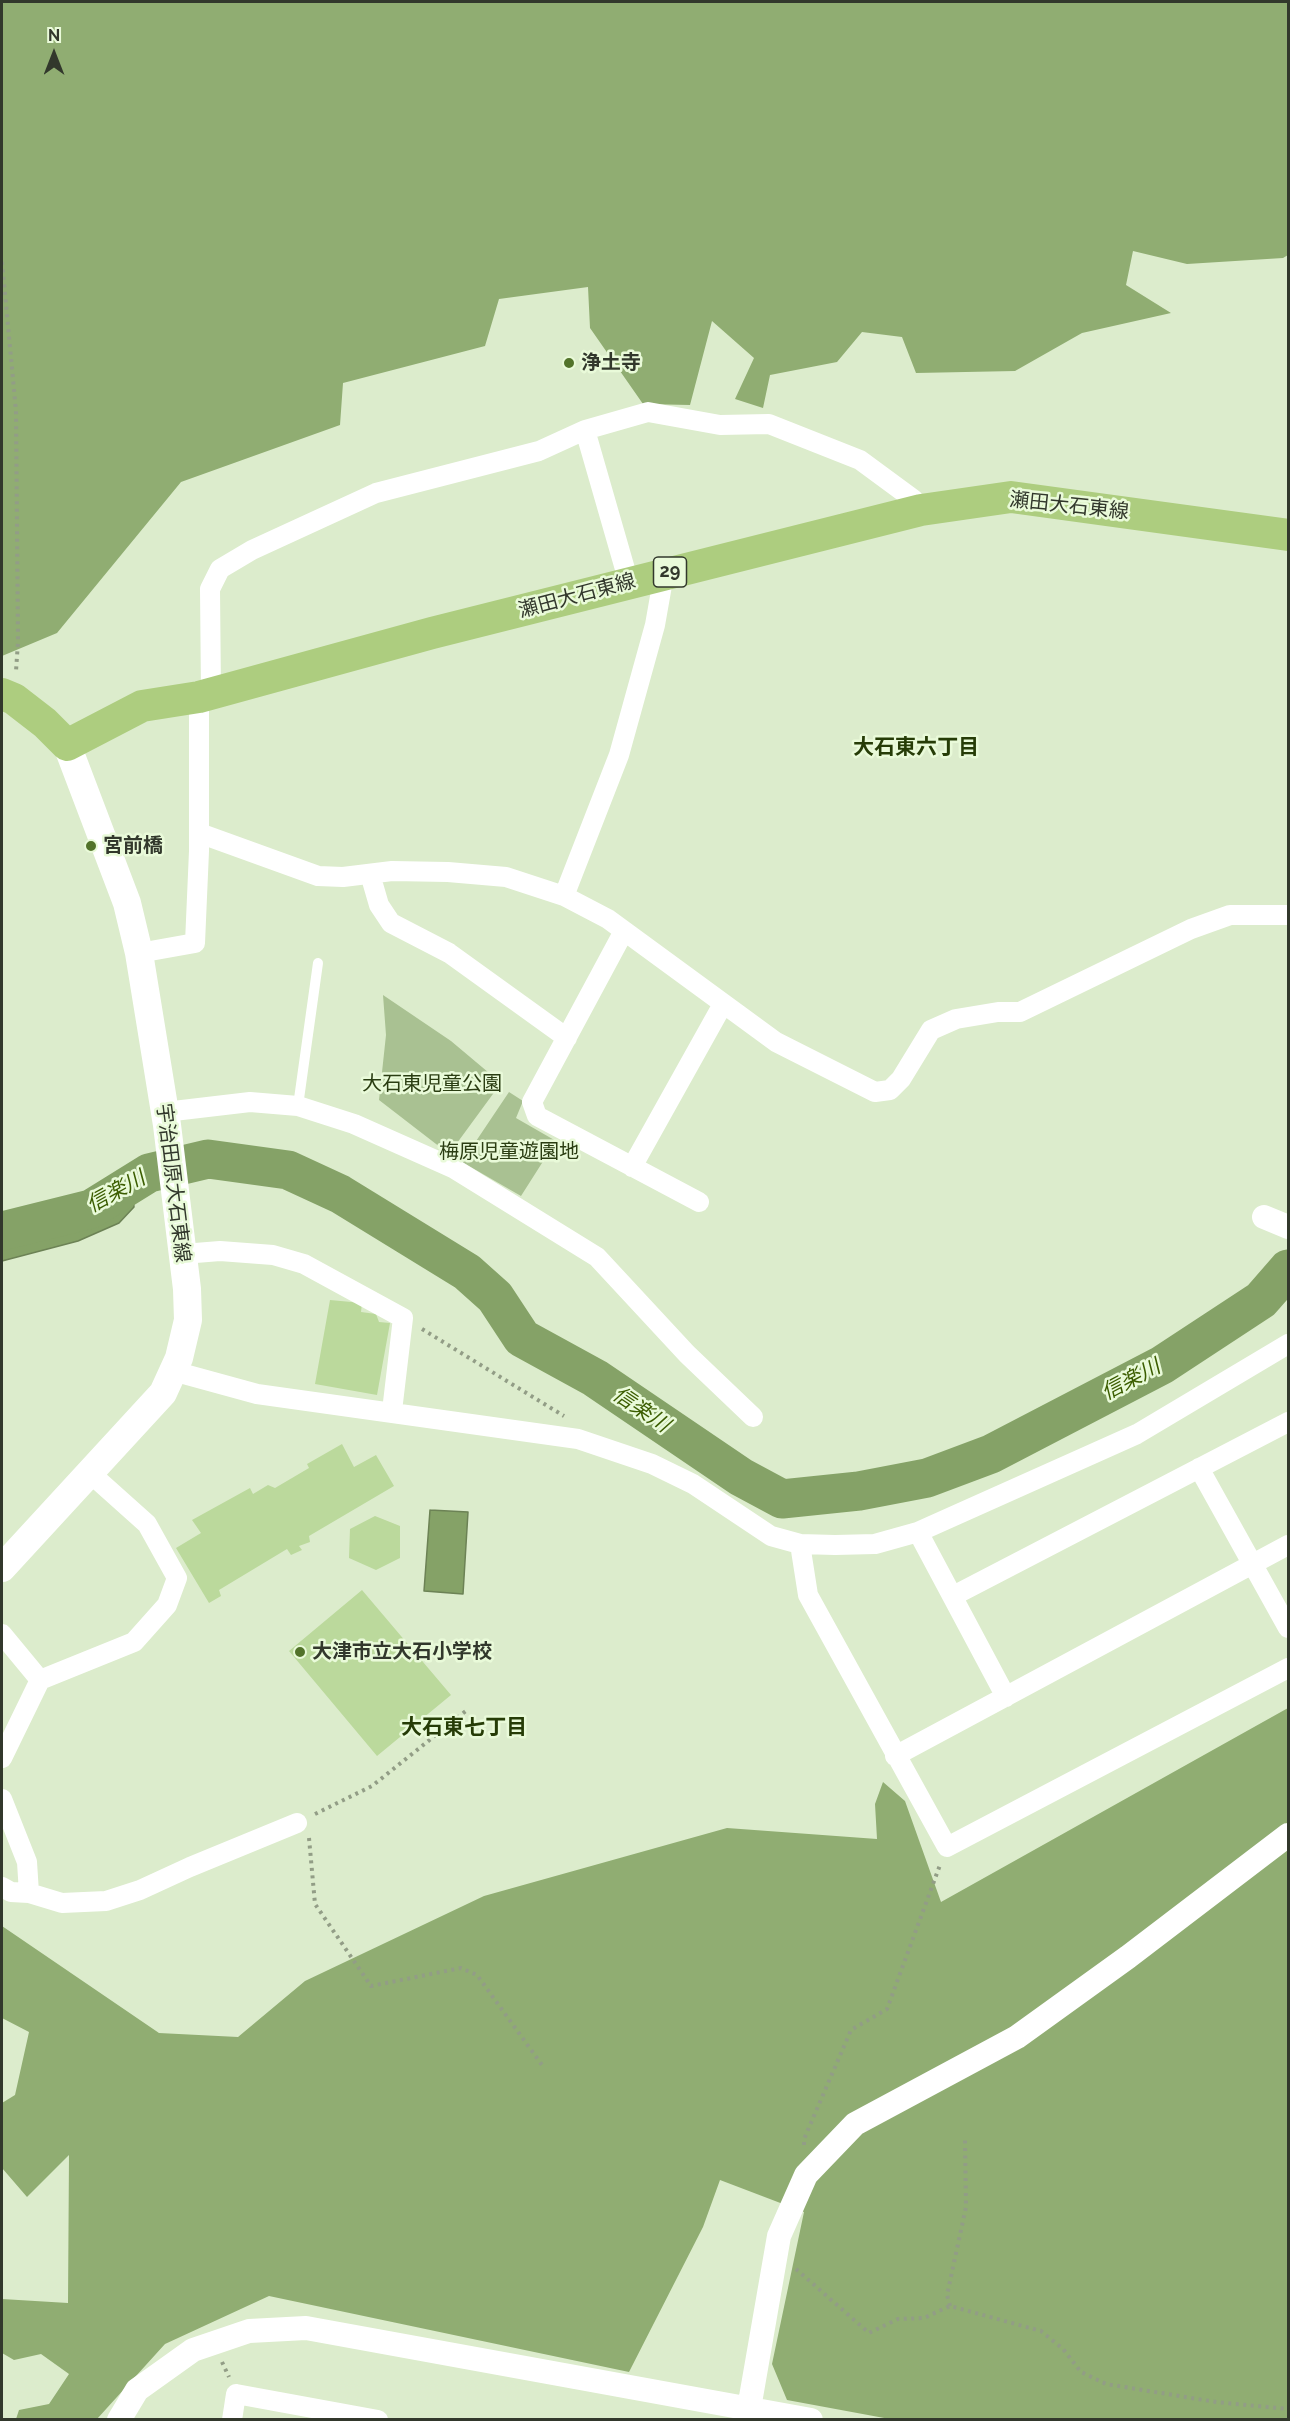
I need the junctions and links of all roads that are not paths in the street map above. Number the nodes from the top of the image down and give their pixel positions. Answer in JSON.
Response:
{"nodes":[{"id":1,"x":585,"y":430,"type":"junction"},
{"id":2,"x":921,"y":510,"type":"junction"},
{"id":3,"x":1288,"y":535,"type":"edge"},
{"id":4,"x":664,"y":574,"type":"junction"},
{"id":5,"x":629,"y":583,"type":"junction"},
{"id":6,"x":8,"y":696,"type":"edge"},
{"id":7,"x":205,"y":696,"type":"junction"},
{"id":8,"x":67,"y":745,"type":"junction"},
{"id":9,"x":199,"y":833,"type":"junction"},
{"id":10,"x":370,"y":874,"type":"junction"},
{"id":11,"x":564,"y":896,"type":"junction"},
{"id":12,"x":1288,"y":915,"type":"edge"},
{"id":13,"x":624,"y":931,"type":"junction"},
{"id":14,"x":139,"y":953,"type":"junction"},
{"id":15,"x":318,"y":963,"type":"dead end"},
{"id":16,"x":723,"y":1004,"type":"junction"},
{"id":17,"x":567,"y":1038,"type":"junction"},
{"id":18,"x":298,"y":1106,"type":"junction"},
{"id":19,"x":166,"y":1118,"type":"junction"},
{"id":20,"x":632,"y":1167,"type":"junction"},
{"id":21,"x":699,"y":1202,"type":"dead end"},
{"id":22,"x":1264,"y":1217,"type":"dead end"},
{"id":23,"x":1288,"y":1227,"type":"edge"},
{"id":24,"x":182,"y":1245,"type":"junction"},
{"id":25,"x":1288,"y":1344,"type":"edge"},
{"id":26,"x":173,"y":1371,"type":"junction"},
{"id":27,"x":392,"y":1411,"type":"junction"},
{"id":28,"x":753,"y":1417,"type":"dead end"},
{"id":29,"x":1288,"y":1422,"type":"edge"},
{"id":30,"x":1199,"y":1468,"type":"junction"},
{"id":31,"x":90,"y":1473,"type":"junction"},
{"id":32,"x":918,"y":1532,"type":"junction"},
{"id":33,"x":800,"y":1544,"type":"junction"},
{"id":34,"x":1288,"y":1545,"type":"edge"},
{"id":35,"x":1253,"y":1564,"type":"junction"},
{"id":36,"x":2,"y":1568,"type":"edge"},
{"id":37,"x":953,"y":1596,"type":"junction"},
{"id":38,"x":1288,"y":1628,"type":"edge"},
{"id":39,"x":2,"y":1634,"type":"edge"},
{"id":40,"x":1288,"y":1668,"type":"edge"},
{"id":41,"x":40,"y":1680,"type":"junction"},
{"id":42,"x":1006,"y":1697,"type":"junction"},
{"id":43,"x":895,"y":1756,"type":"junction"},
{"id":44,"x":2,"y":1758,"type":"edge"},
{"id":45,"x":2,"y":1799,"type":"edge"},
{"id":46,"x":297,"y":1823,"type":"road end"},
{"id":47,"x":1288,"y":1835,"type":"edge"},
{"id":48,"x":2,"y":1887,"type":"edge"},
{"id":49,"x":29,"y":1893,"type":"junction"},
{"id":50,"x":748,"y":2413,"type":"edge"},
{"id":51,"x":119,"y":2420,"type":"edge"},
{"id":52,"x":231,"y":2420,"type":"edge"},
{"id":53,"x":378,"y":2420,"type":"edge"},
{"id":54,"x":811,"y":2420,"type":"edge"}],
"edges":[{"from":1,"to":2,"type":"street"},
{"from":1,"to":5,"type":"street"},
{"from":1,"to":7,"type":"street"},
{"from":2,"to":3,"type":"main road","name":"瀬田大石東線","number":"29"},
{"from":2,"to":4,"type":"main road","name":"瀬田大石東線","number":"29"},
{"from":4,"to":5,"type":"main road","name":"瀬田大石東線","number":"29"},
{"from":4,"to":11,"type":"street"},
{"from":5,"to":7,"type":"main road","name":"瀬田大石東線","number":"29"},
{"from":6,"to":8,"type":"main road"},
{"from":7,"to":8,"type":"main road","name":"瀬田大石東線","number":"29"},
{"from":7,"to":9,"type":"street"},
{"from":8,"to":14,"type":"main road","name":"宇治田原大石東線"},
{"from":9,"to":10,"type":"street"},
{"from":9,"to":14,"type":"street"},
{"from":10,"to":11,"type":"street"},
{"from":10,"to":17,"type":"street"},
{"from":11,"to":13,"type":"street"},
{"from":12,"to":16,"type":"street"},
{"from":13,"to":16,"type":"street"},
{"from":13,"to":17,"type":"street"},
{"from":14,"to":19,"type":"main road","name":"宇治田原大石東線"},
{"from":15,"to":18,"type":"lane"},
{"from":16,"to":20,"type":"street"},
{"from":17,"to":20,"type":"street"},
{"from":18,"to":19,"type":"street"},
{"from":18,"to":28,"type":"street"},
{"from":19,"to":24,"type":"main road","name":"宇治田原大石東線"},
{"from":20,"to":21,"type":"street"},
{"from":22,"to":23,"type":"street"},
{"from":24,"to":26,"type":"main road","name":"宇治田原大石東線"},
{"from":24,"to":27,"type":"street"},
{"from":25,"to":32,"type":"street"},
{"from":26,"to":27,"type":"street"},
{"from":26,"to":31,"type":"main road","name":"宇治田原大石東線"},
{"from":27,"to":33,"type":"street"},
{"from":29,"to":30,"type":"street"},
{"from":30,"to":35,"type":"street"},
{"from":30,"to":37,"type":"street"},
{"from":31,"to":36,"type":"main road","name":"宇治田原大石東線"},
{"from":31,"to":41,"type":"street"},
{"from":32,"to":33,"type":"street"},
{"from":32,"to":37,"type":"street"},
{"from":33,"to":43,"type":"street"},
{"from":34,"to":35,"type":"street"},
{"from":35,"to":38,"type":"street"},
{"from":35,"to":42,"type":"street"},
{"from":37,"to":42,"type":"street"},
{"from":39,"to":41,"type":"street"},
{"from":40,"to":43,"type":"street"},
{"from":41,"to":44,"type":"street"},
{"from":42,"to":43,"type":"street"},
{"from":45,"to":49,"type":"street"},
{"from":46,"to":49,"type":"street"},
{"from":47,"to":50,"type":"street"},
{"from":48,"to":49,"type":"street"},
{"from":50,"to":51,"type":"street"},
{"from":50,"to":54,"type":"street"},
{"from":52,"to":53,"type":"street"}]}
